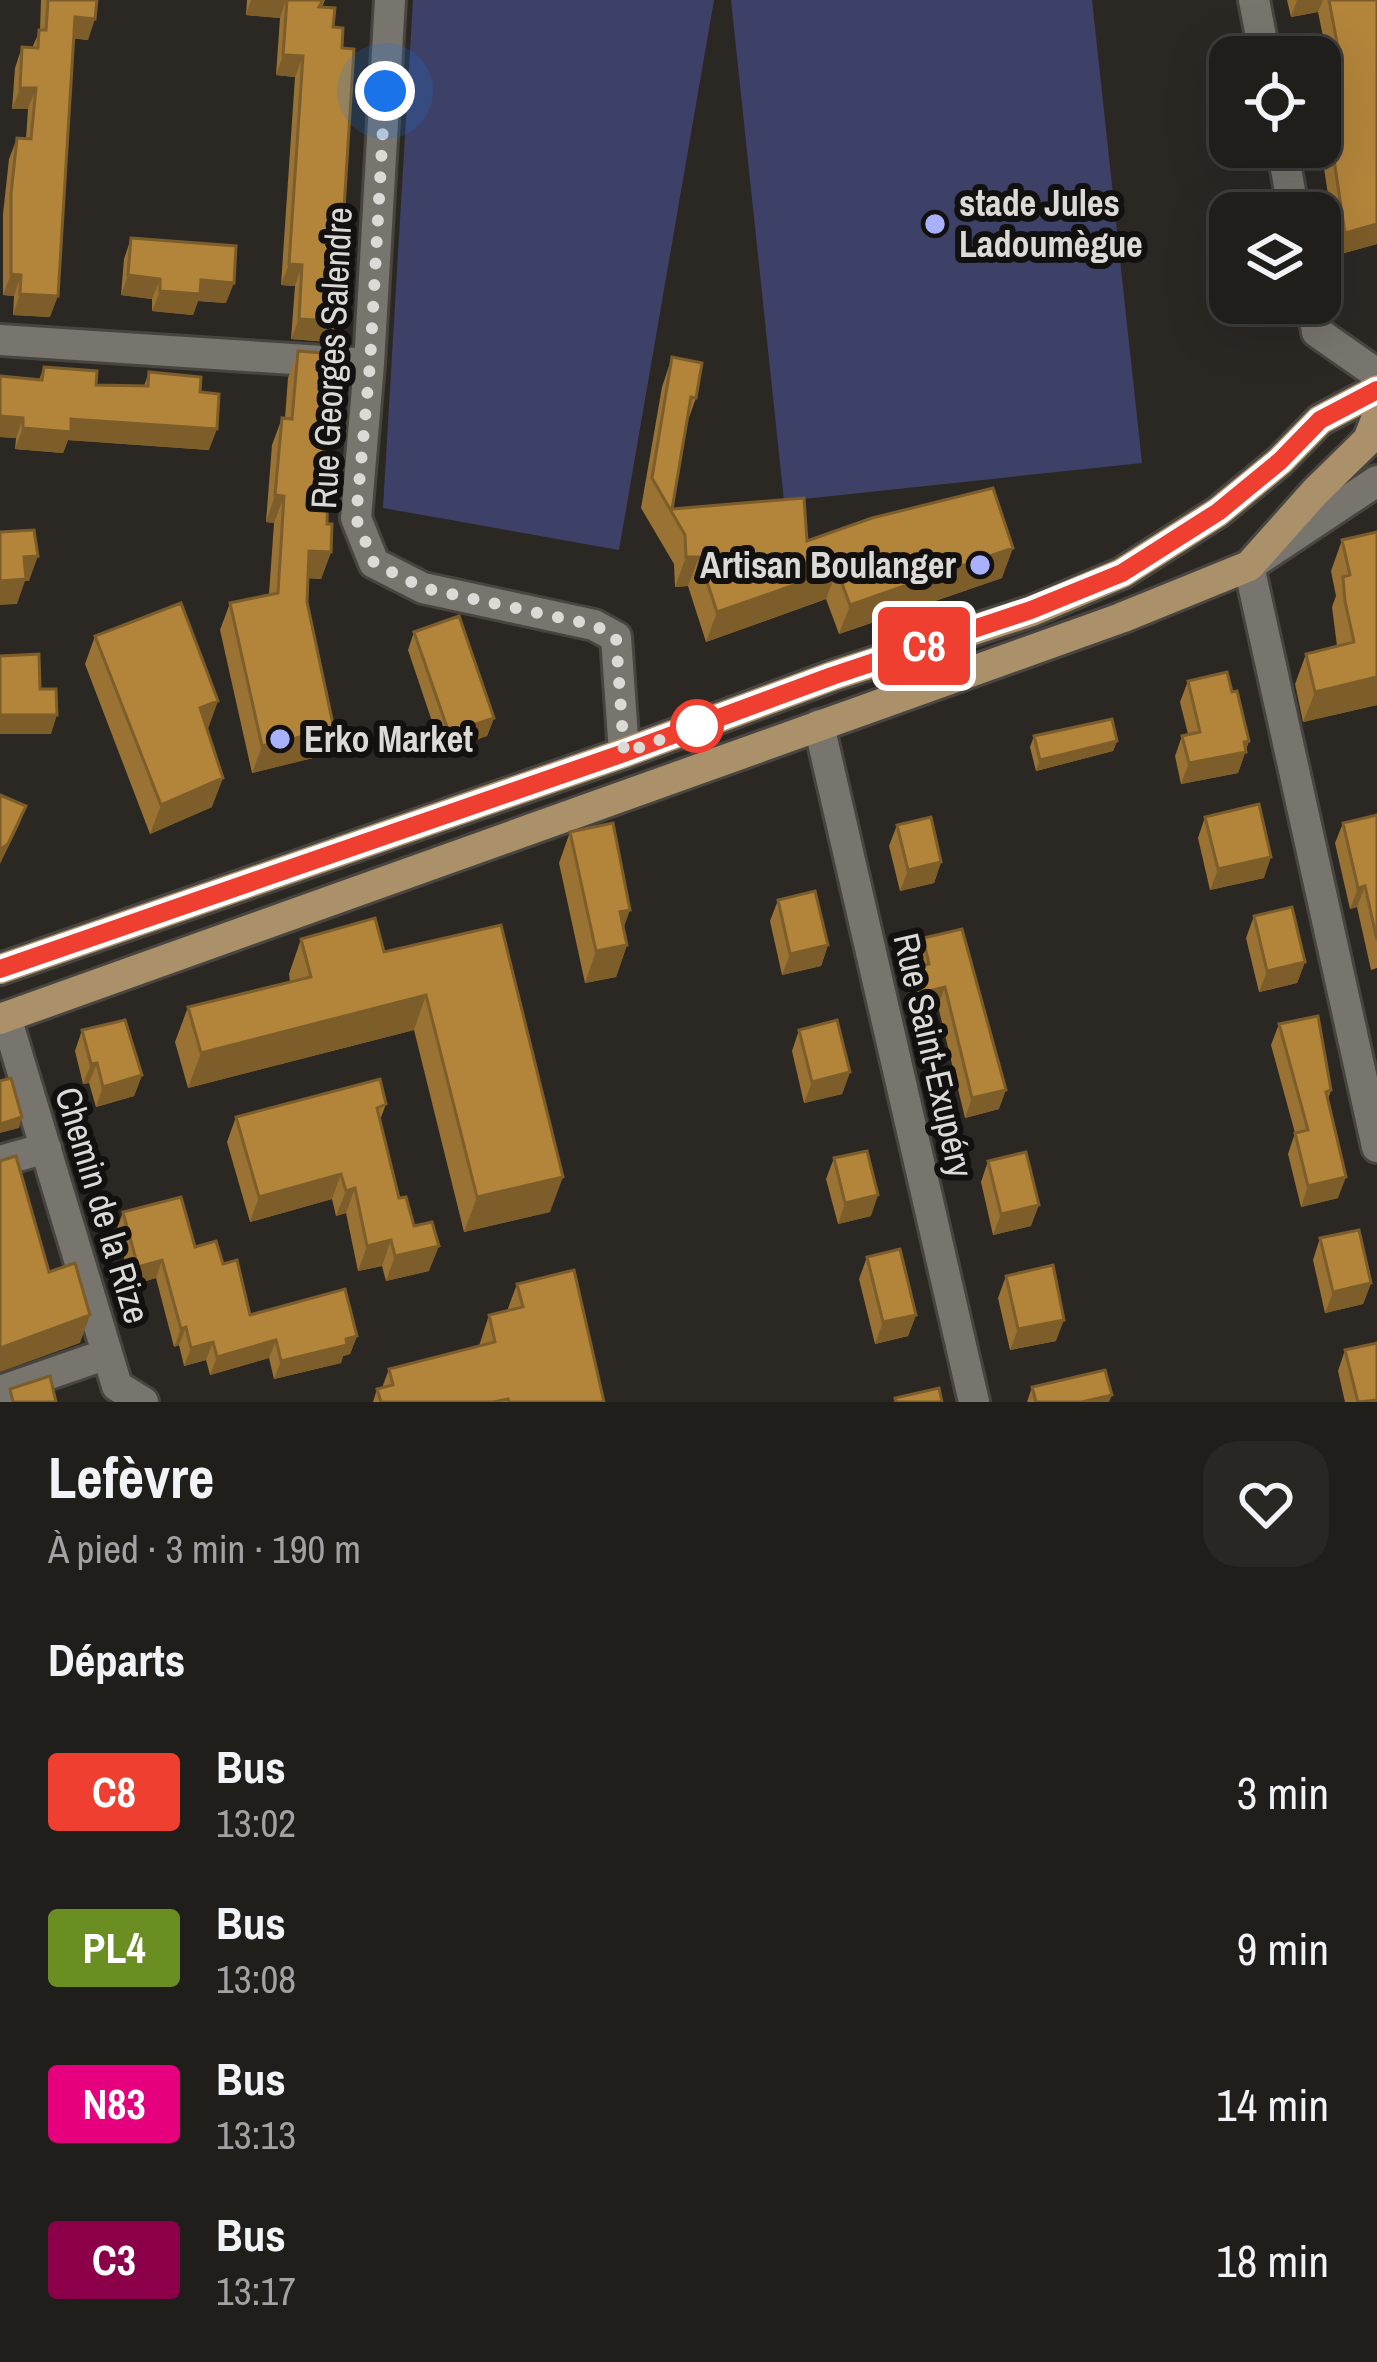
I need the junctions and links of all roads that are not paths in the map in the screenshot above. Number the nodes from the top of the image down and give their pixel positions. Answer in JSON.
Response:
{"nodes":[{"id":1,"x":390,"y":0,"type":"edge"},
{"id":2,"x":1254,"y":0,"type":"edge"},
{"id":3,"x":1261,"y":36,"type":"edge"},
{"id":4,"x":1316,"y":324,"type":"edge"},
{"id":5,"x":0,"y":340,"type":"edge"},
{"id":6,"x":370,"y":364,"type":"junction"},
{"id":7,"x":1377,"y":374,"type":"edge"},
{"id":8,"x":1377,"y":390,"type":"edge"},
{"id":9,"x":1377,"y":417,"type":"edge"},
{"id":10,"x":1377,"y":481,"type":"edge"},
{"id":11,"x":1249,"y":566,"type":"junction"},
{"id":12,"x":819,"y":725,"type":"junction"},
{"id":13,"x":624,"y":753,"type":"junction"},
{"id":14,"x":184,"y":904,"type":"junction"},
{"id":15,"x":0,"y":969,"type":"edge"},
{"id":16,"x":3,"y":1018,"type":"edge"},
{"id":17,"x":1377,"y":1147,"type":"edge"},
{"id":18,"x":46,"y":1148,"type":"junction"},
{"id":19,"x":0,"y":1161,"type":"edge"},
{"id":20,"x":107,"y":1354,"type":"junction"},
{"id":21,"x":0,"y":1391,"type":"edge"},
{"id":22,"x":143,"y":1402,"type":"edge"},
{"id":23,"x":974,"y":1402,"type":"edge"}],
"edges":[{"from":1,"to":6,"type":"street","name":"Rue Georges Salendre"},
{"from":2,"to":3,"type":"street"},
{"from":4,"to":7,"type":"street"},
{"from":5,"to":6,"type":"street"},
{"from":6,"to":13,"type":"street","name":"Rue Georges Salendre"},
{"from":8,"to":13,"type":"main road"},
{"from":9,"to":11,"type":"main road"},
{"from":10,"to":11,"type":"street"},
{"from":11,"to":12,"type":"main road"},
{"from":11,"to":17,"type":"street"},
{"from":12,"to":16,"type":"main road"},
{"from":12,"to":23,"type":"street","name":"Rue Saint-Exupéry"},
{"from":13,"to":14,"type":"main road"},
{"from":14,"to":15,"type":"main road"},
{"from":14,"to":16,"type":"main road"},
{"from":16,"to":18,"type":"street","name":"Chemin de la Rize"},
{"from":18,"to":19,"type":"street"},
{"from":18,"to":20,"type":"street","name":"Chemin de la Rize"},
{"from":20,"to":21,"type":"street"},
{"from":20,"to":22,"type":"street","name":"Chemin de la Rize"}]}
